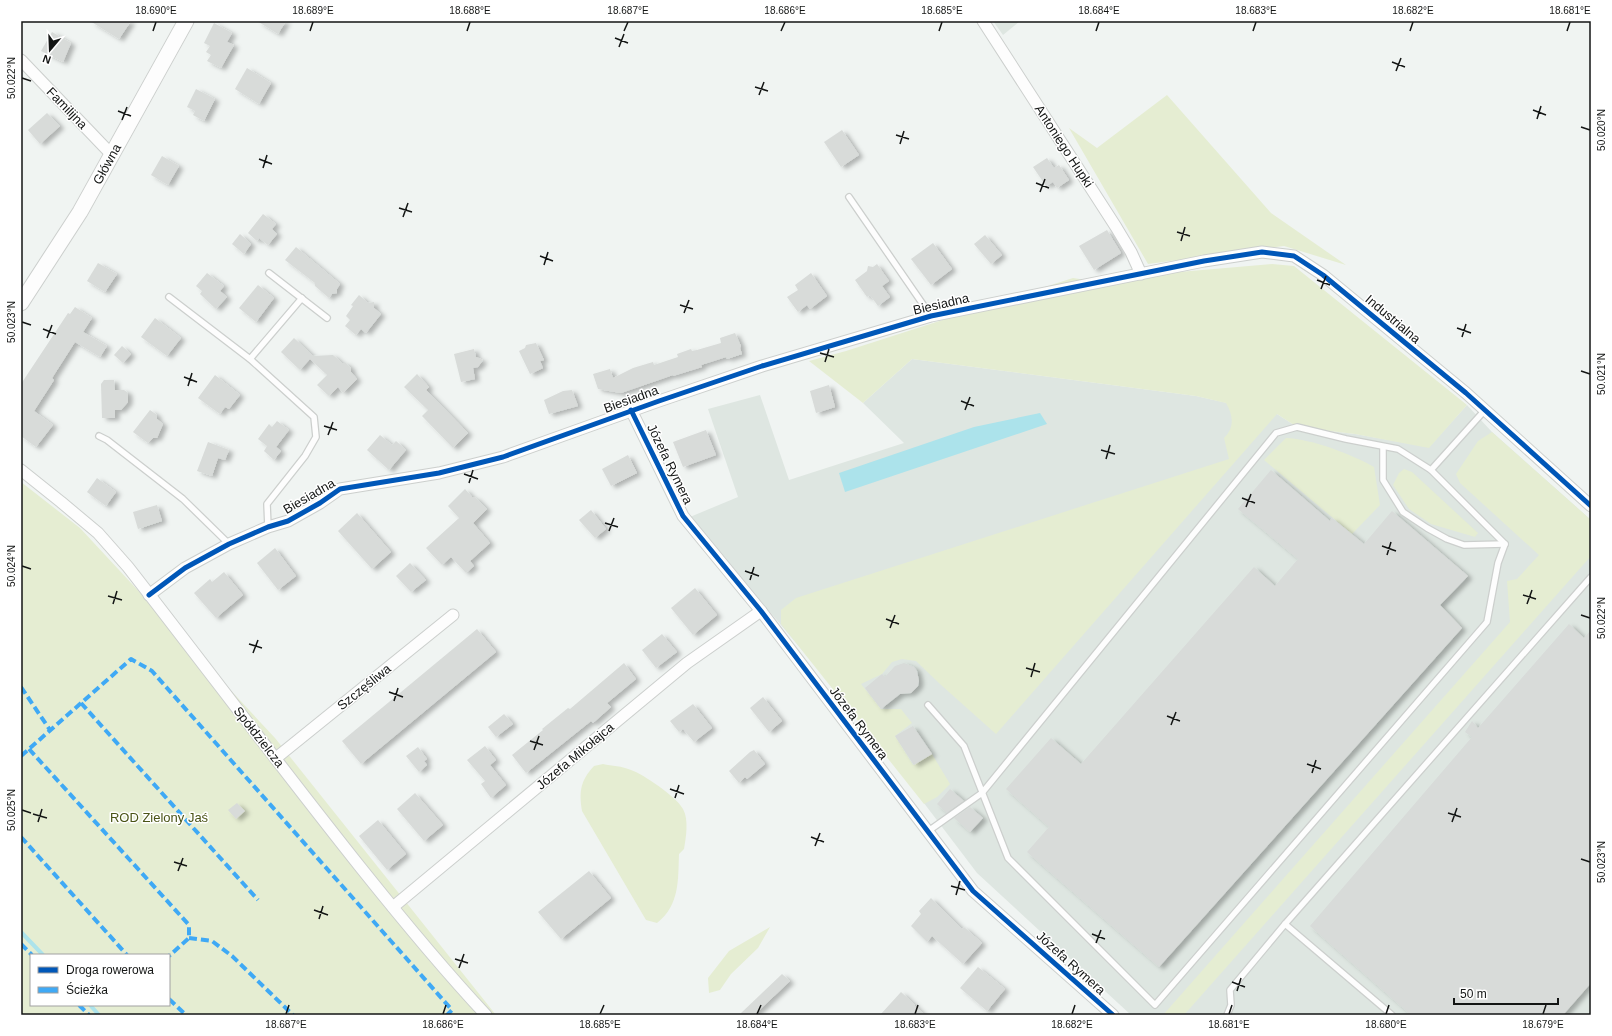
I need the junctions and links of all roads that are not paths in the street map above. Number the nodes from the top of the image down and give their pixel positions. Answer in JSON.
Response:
{"nodes":[{"id":1,"x":186,"y":21,"type":"edge"},
{"id":2,"x":983,"y":21,"type":"edge"},
{"id":3,"x":21,"y":60,"type":"edge"},
{"id":4,"x":112,"y":155,"type":"junction"},
{"id":5,"x":849,"y":197,"type":"dead end"},
{"id":6,"x":269,"y":273,"type":"dead end"},
{"id":7,"x":1141,"y":274,"type":"junction"},
{"id":8,"x":169,"y":297,"type":"dead end"},
{"id":9,"x":302,"y":298,"type":"junction"},
{"id":10,"x":21,"y":303,"type":"edge"},
{"id":11,"x":931,"y":316,"type":"junction"},
{"id":12,"x":326,"y":318,"type":"dead end"},
{"id":13,"x":250,"y":359,"type":"junction"},
{"id":14,"x":631,"y":410,"type":"junction"},
{"id":15,"x":1485,"y":410,"type":"junction"},
{"id":16,"x":99,"y":436,"type":"dead end"},
{"id":17,"x":1383,"y":447,"type":"junction"},
{"id":18,"x":21,"y":470,"type":"edge"},
{"id":19,"x":1431,"y":470,"type":"junction"},
{"id":20,"x":1591,"y":506,"type":"edge"},
{"id":21,"x":268,"y":527,"type":"junction"},
{"id":22,"x":229,"y":544,"type":"junction"},
{"id":23,"x":1504,"y":544,"type":"junction"},
{"id":24,"x":1591,"y":577,"type":"edge"},
{"id":25,"x":149,"y":595,"type":"junction"},
{"id":26,"x":762,"y":611,"type":"junction"},
{"id":27,"x":453,"y":615,"type":"dead end"},
{"id":28,"x":928,"y":706,"type":"dead end"},
{"id":29,"x":276,"y":758,"type":"junction"},
{"id":30,"x":982,"y":793,"type":"junction"},
{"id":31,"x":927,"y":832,"type":"junction"},
{"id":32,"x":393,"y":907,"type":"junction"},
{"id":33,"x":1285,"y":924,"type":"junction"},
{"id":34,"x":486,"y":1015,"type":"edge"},
{"id":35,"x":1113,"y":1015,"type":"edge"},
{"id":36,"x":1228,"y":1015,"type":"edge"},
{"id":37,"x":1392,"y":1015,"type":"edge"}],
"edges":[{"from":1,"to":4,"type":"street","name":"Główna"},
{"from":2,"to":7,"type":"street","name":"Antoniego Hupki"},
{"from":3,"to":4,"type":"street","name":"Familijna"},
{"from":4,"to":10,"type":"street","name":"Główna"},
{"from":5,"to":11,"type":"lane"},
{"from":6,"to":9,"type":"lane"},
{"from":7,"to":11,"type":"street","name":"Biesiadna"},
{"from":7,"to":15,"type":"street","name":"Industrialna"},
{"from":8,"to":13,"type":"lane","name":"Biesiadna"},
{"from":9,"to":12,"type":"lane"},
{"from":9,"to":13,"type":"lane"},
{"from":11,"to":14,"type":"street","name":"Biesiadna"},
{"from":13,"to":21,"type":"lane","name":"Biesiadna"},
{"from":14,"to":21,"type":"street","name":"Biesiadna"},
{"from":14,"to":26,"type":"street","name":"Józefa Rymera"},
{"from":15,"to":19,"type":"lane"},
{"from":15,"to":20,"type":"street","name":"Industrialna"},
{"from":16,"to":22,"type":"lane"},
{"from":17,"to":19,"type":"lane"},
{"from":17,"to":23,"type":"lane"},
{"from":17,"to":30,"type":"lane"},
{"from":18,"to":25,"type":"street","name":"Spółdzielcza"},
{"from":19,"to":23,"type":"lane"},
{"from":21,"to":22,"type":"street","name":"Biesiadna"},
{"from":22,"to":25,"type":"street","name":"Biesiadna"},
{"from":23,"to":30,"type":"lane"},
{"from":24,"to":33,"type":"lane"},
{"from":25,"to":29,"type":"street","name":"Spółdzielcza"},
{"from":26,"to":31,"type":"street","name":"Józefa Rymera"},
{"from":26,"to":32,"type":"street","name":"Józefa Mikołajca"},
{"from":27,"to":29,"type":"street","name":"Szczęśliwa"},
{"from":28,"to":30,"type":"lane"},
{"from":29,"to":32,"type":"street","name":"Spółdzielcza"},
{"from":30,"to":31,"type":"lane"},
{"from":31,"to":35,"type":"street","name":"Józefa Rymera"},
{"from":32,"to":34,"type":"street","name":"Spółdzielcza"},
{"from":33,"to":36,"type":"lane"},
{"from":33,"to":37,"type":"lane"}]}
